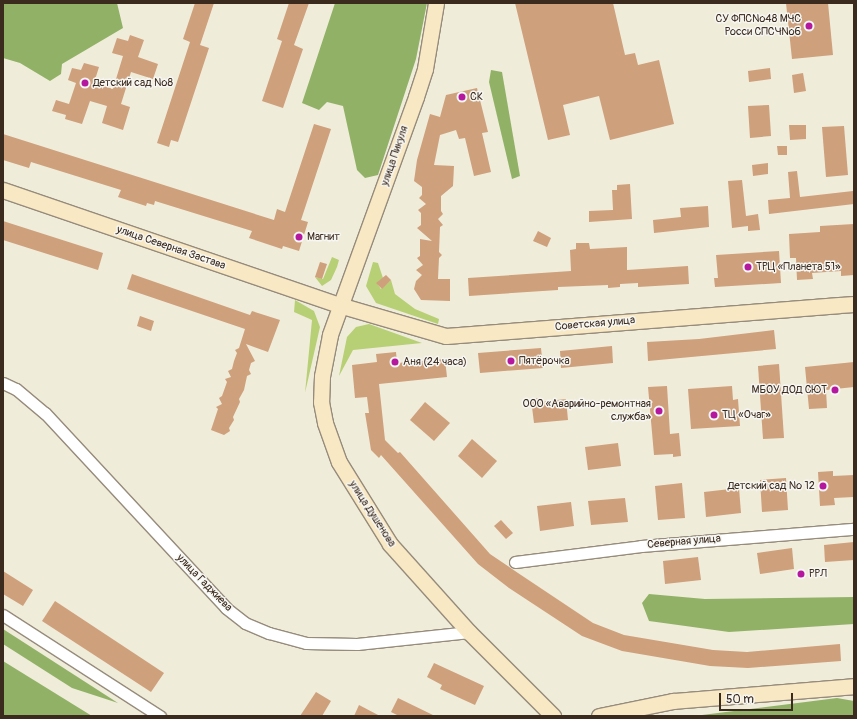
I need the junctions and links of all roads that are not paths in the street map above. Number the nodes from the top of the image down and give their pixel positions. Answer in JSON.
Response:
{"nodes":[{"id":1,"x":436,"y":3,"type":"edge"},
{"id":2,"x":3,"y":190,"type":"edge"},
{"id":3,"x":854,"y":304,"type":"edge"},
{"id":4,"x":339,"y":305,"type":"junction"},
{"id":5,"x":3,"y":383,"type":"edge"},
{"id":6,"x":854,"y":529,"type":"edge"},
{"id":7,"x":515,"y":562,"type":"dead end"},
{"id":8,"x":3,"y":615,"type":"edge"},
{"id":9,"x":469,"y":632,"type":"junction"},
{"id":10,"x":854,"y":686,"type":"edge"},
{"id":11,"x":160,"y":716,"type":"edge"},
{"id":12,"x":553,"y":716,"type":"edge"},
{"id":13,"x":599,"y":716,"type":"edge"}],
"edges":[{"from":1,"to":4,"type":"street","name":"улица Пикуля"},
{"from":2,"to":4,"type":"street","name":"улица Северная Застава"},
{"from":3,"to":4,"type":"street","name":"Советская улица"},
{"from":4,"to":9,"type":"street","name":"улица Душенова"},
{"from":5,"to":9,"type":"street","name":"улица Гаджиева"},
{"from":6,"to":7,"type":"street","name":"Северная улица"},
{"from":8,"to":11,"type":"street"},
{"from":9,"to":12,"type":"street","name":"улица Душенова"},
{"from":10,"to":13,"type":"street"}]}
